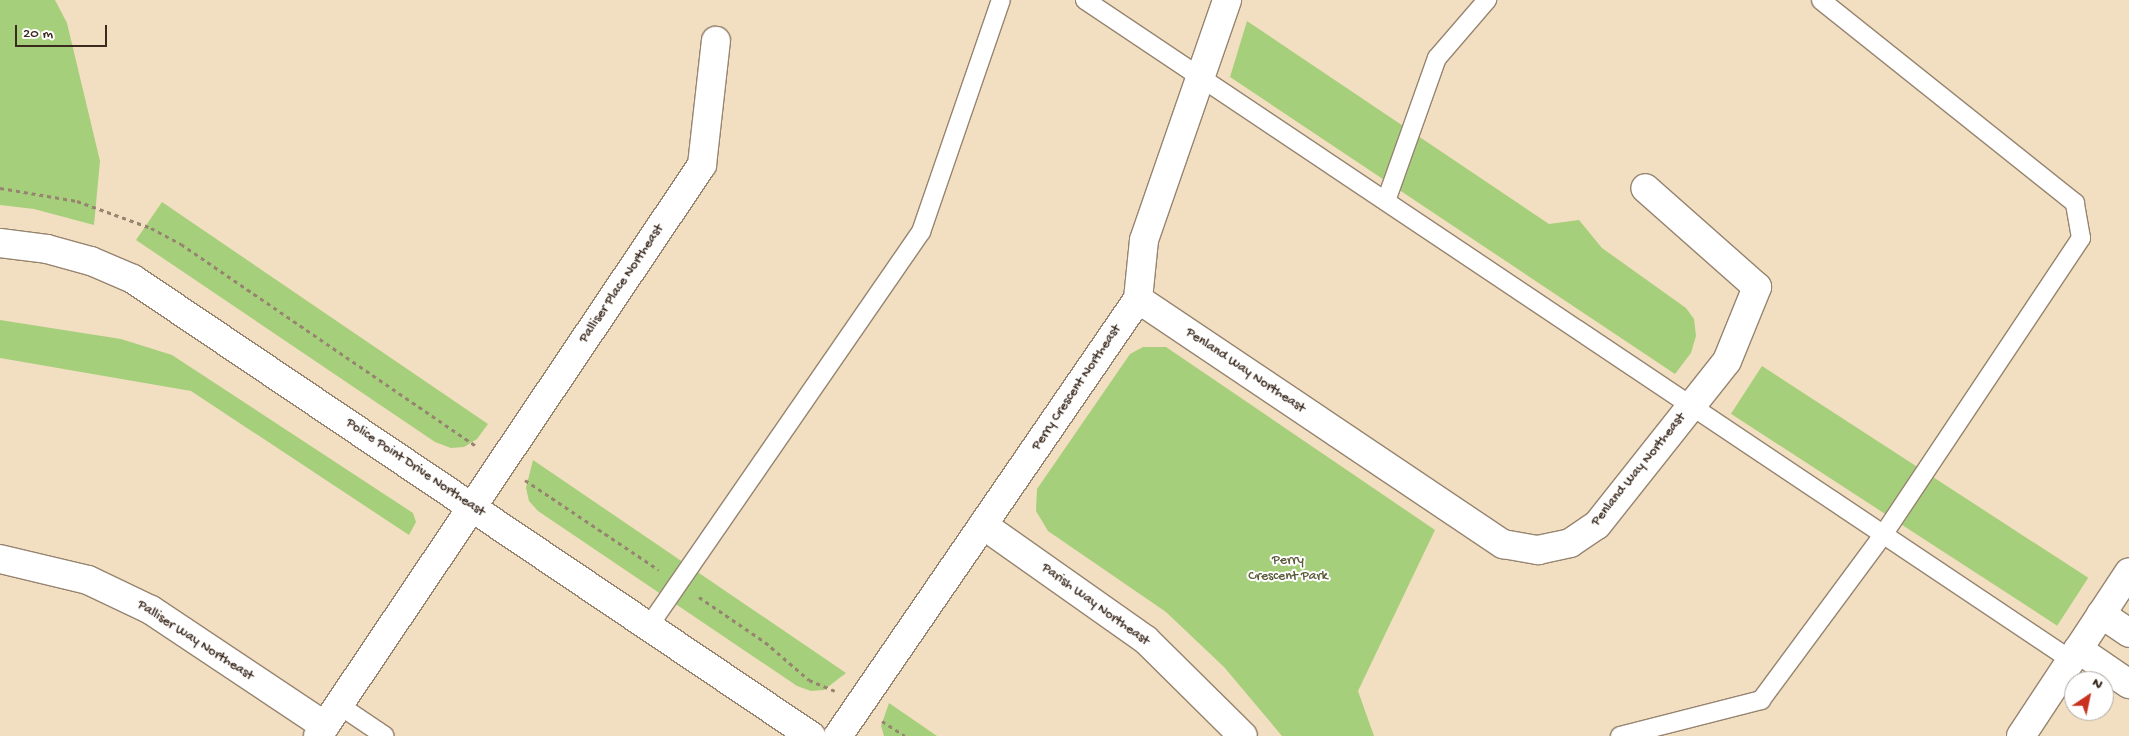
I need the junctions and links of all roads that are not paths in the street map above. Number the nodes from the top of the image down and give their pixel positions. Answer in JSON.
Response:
{"nodes":[{"id":1,"x":1001,"y":0,"type":"edge"},
{"id":2,"x":1084,"y":0,"type":"edge"},
{"id":3,"x":1227,"y":0,"type":"edge"},
{"id":4,"x":1487,"y":0,"type":"edge"},
{"id":5,"x":1821,"y":0,"type":"edge"},
{"id":6,"x":716,"y":42,"type":"dead end"},
{"id":7,"x":1200,"y":78,"type":"junction"},
{"id":8,"x":1645,"y":188,"type":"dead end"},
{"id":9,"x":1386,"y":201,"type":"junction"},
{"id":10,"x":0,"y":243,"type":"edge"},
{"id":11,"x":1138,"y":299,"type":"junction"},
{"id":12,"x":1691,"y":406,"type":"junction"},
{"id":13,"x":473,"y":506,"type":"junction"},
{"id":14,"x":983,"y":525,"type":"junction"},
{"id":15,"x":1883,"y":535,"type":"junction"},
{"id":16,"x":0,"y":559,"type":"edge"},
{"id":17,"x":2129,"y":572,"type":"edge"},
{"id":18,"x":2101,"y":614,"type":"junction"},
{"id":19,"x":649,"y":626,"type":"junction"},
{"id":20,"x":2129,"y":633,"type":"edge"},
{"id":21,"x":2075,"y":655,"type":"junction"},
{"id":22,"x":2129,"y":684,"type":"edge"},
{"id":23,"x":327,"y":722,"type":"edge"},
{"id":24,"x":385,"y":736,"type":"edge"},
{"id":25,"x":812,"y":736,"type":"edge"},
{"id":26,"x":838,"y":736,"type":"edge"},
{"id":27,"x":1243,"y":736,"type":"edge"},
{"id":28,"x":1620,"y":736,"type":"edge"},
{"id":29,"x":2021,"y":736,"type":"edge"}],
"edges":[{"from":1,"to":19,"type":"lane"},
{"from":2,"to":7,"type":"lane"},
{"from":3,"to":7,"type":"street","name":"Perry Crescent Northeast"},
{"from":4,"to":9,"type":"lane"},
{"from":5,"to":15,"type":"lane"},
{"from":6,"to":13,"type":"street","name":"Palliser Place Northeast"},
{"from":7,"to":9,"type":"lane"},
{"from":7,"to":11,"type":"street","name":"Perry Crescent Northeast"},
{"from":8,"to":12,"type":"street","name":"Penland Way Northeast"},
{"from":9,"to":12,"type":"lane"},
{"from":10,"to":13,"type":"street","name":"Police Point Drive Northeast"},
{"from":11,"to":12,"type":"street","name":"Penland Way Northeast"},
{"from":11,"to":14,"type":"street","name":"Perry Crescent Northeast"},
{"from":12,"to":15,"type":"lane"},
{"from":13,"to":19,"type":"street","name":"Police Point Drive Northeast"},
{"from":13,"to":23,"type":"street"},
{"from":14,"to":26,"type":"street","name":"Perry Crescent Northeast"},
{"from":14,"to":27,"type":"street","name":"Parish Way Northeast"},
{"from":15,"to":21,"type":"lane"},
{"from":15,"to":28,"type":"lane"},
{"from":16,"to":23,"type":"street","name":"Palliser Way Northeast"},
{"from":17,"to":18,"type":"street"},
{"from":18,"to":20,"type":"street"},
{"from":18,"to":21,"type":"street"},
{"from":19,"to":25,"type":"street","name":"Police Point Drive Northeast"},
{"from":21,"to":22,"type":"street"},
{"from":21,"to":29,"type":"street"},
{"from":23,"to":24,"type":"lane"}]}
